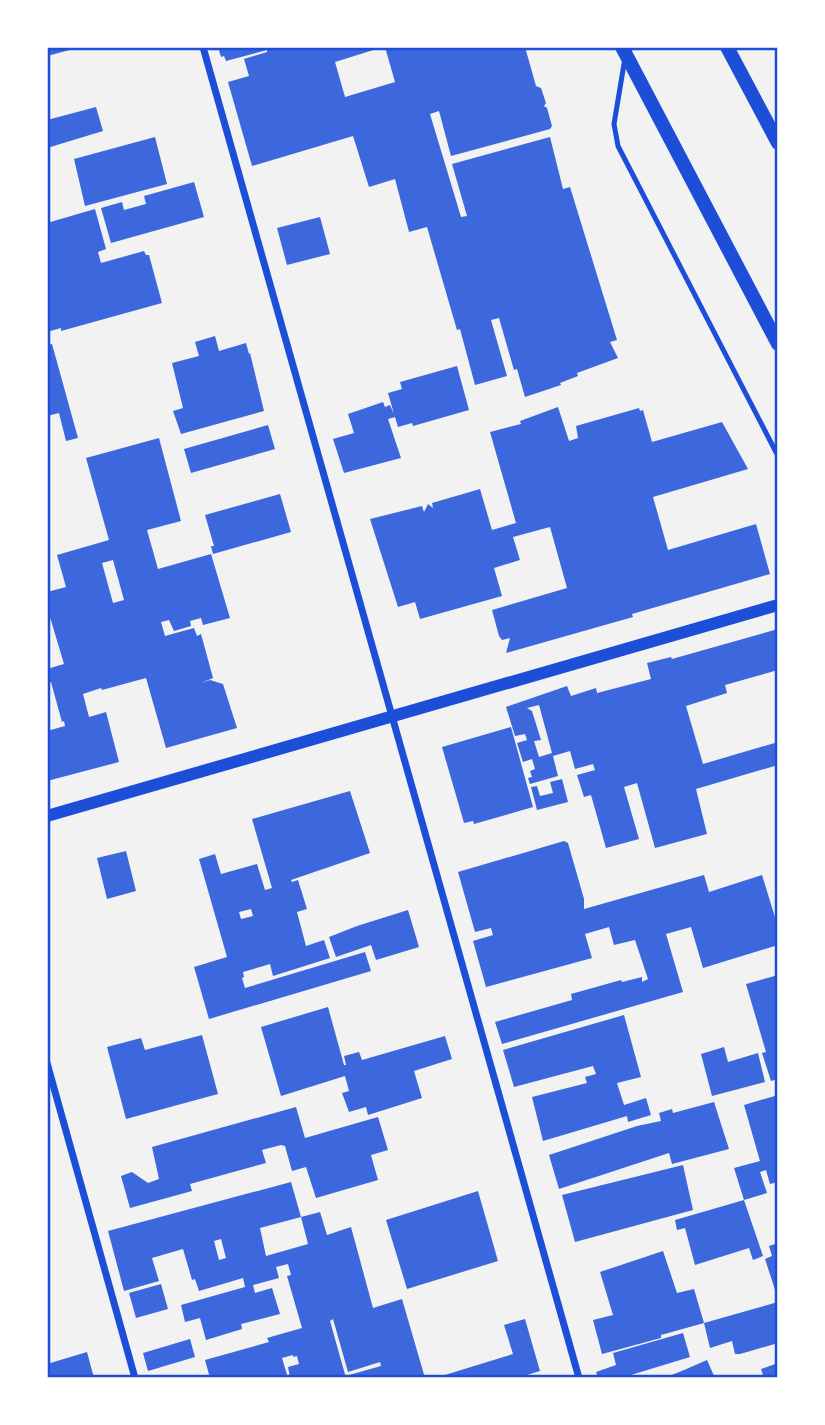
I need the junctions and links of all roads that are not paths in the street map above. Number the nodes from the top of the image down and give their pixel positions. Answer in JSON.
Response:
{"nodes":[{"id":1,"x":203,"y":47,"type":"edge"},
{"id":2,"x":727,"y":47,"type":"edge"},
{"id":3,"x":624,"y":51,"type":"edge"},
{"id":4,"x":778,"y":143,"type":"edge"},
{"id":5,"x":778,"y":344,"type":"edge"},
{"id":6,"x":778,"y":456,"type":"edge"},
{"id":7,"x":778,"y":605,"type":"edge"},
{"id":8,"x":391,"y":715,"type":"junction"},
{"id":9,"x":47,"y":816,"type":"edge"},
{"id":10,"x":47,"y":1063,"type":"edge"},
{"id":11,"x":135,"y":1378,"type":"edge"},
{"id":12,"x":579,"y":1378,"type":"edge"}],
"edges":[{"from":1,"to":8,"type":"street"},
{"from":2,"to":4,"type":"main road"},
{"from":3,"to":5,"type":"main road"},
{"from":3,"to":6,"type":"lane"},
{"from":7,"to":8,"type":"street"},
{"from":8,"to":9,"type":"street"},
{"from":8,"to":12,"type":"street"},
{"from":10,"to":11,"type":"street"}]}
